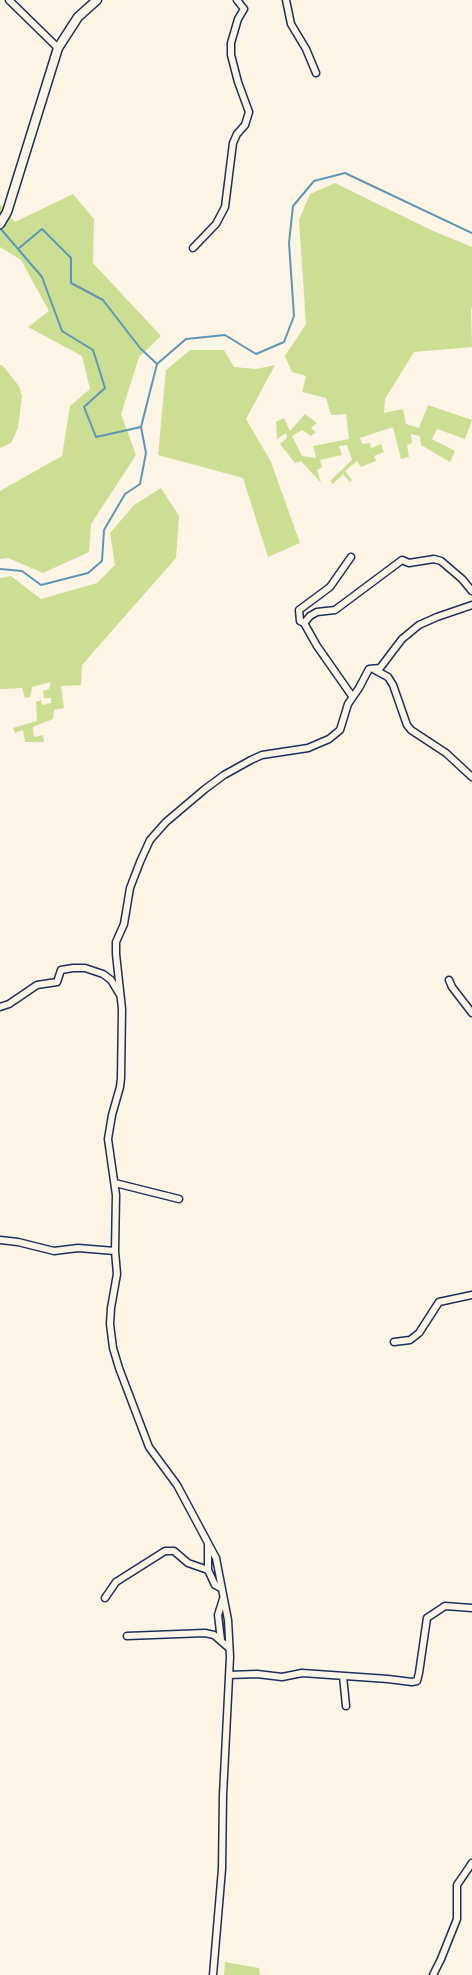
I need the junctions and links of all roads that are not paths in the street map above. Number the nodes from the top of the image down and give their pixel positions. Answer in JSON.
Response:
{"nodes":[{"id":1,"x":9,"y":0,"type":"edge"},
{"id":2,"x":97,"y":0,"type":"edge"},
{"id":3,"x":237,"y":0,"type":"edge"},
{"id":4,"x":286,"y":0,"type":"edge"},
{"id":5,"x":58,"y":48,"type":"junction"},
{"id":6,"x":316,"y":73,"type":"dead end"},
{"id":7,"x":0,"y":224,"type":"edge"},
{"id":8,"x":193,"y":248,"type":"dead end"},
{"id":9,"x":351,"y":557,"type":"dead end"},
{"id":10,"x":472,"y":591,"type":"edge"},
{"id":11,"x":472,"y":605,"type":"edge"},
{"id":12,"x":304,"y":623,"type":"junction"},
{"id":13,"x":370,"y":669,"type":"junction"},
{"id":14,"x":352,"y":696,"type":"junction"},
{"id":15,"x":472,"y":777,"type":"edge"},
{"id":16,"x":449,"y":980,"type":"dead end"},
{"id":17,"x":121,"y":996,"type":"junction"},
{"id":18,"x":0,"y":1007,"type":"edge"},
{"id":19,"x":472,"y":1013,"type":"edge"},
{"id":20,"x":115,"y":1183,"type":"junction"},
{"id":21,"x":179,"y":1199,"type":"dead end"},
{"id":22,"x":0,"y":1240,"type":"edge"},
{"id":23,"x":115,"y":1251,"type":"junction"},
{"id":24,"x":472,"y":1296,"type":"edge"},
{"id":25,"x":394,"y":1342,"type":"dead end"},
{"id":26,"x":208,"y":1541,"type":"junction"},
{"id":27,"x":208,"y":1570,"type":"junction"},
{"id":28,"x":221,"y":1588,"type":"junction"},
{"id":29,"x":105,"y":1598,"type":"dead end"},
{"id":30,"x":224,"y":1599,"type":"junction"},
{"id":31,"x":472,"y":1608,"type":"edge"},
{"id":32,"x":127,"y":1636,"type":"dead end"},
{"id":33,"x":221,"y":1640,"type":"junction"},
{"id":34,"x":229,"y":1648,"type":"junction"},
{"id":35,"x":229,"y":1675,"type":"junction"},
{"id":36,"x":343,"y":1676,"type":"junction"},
{"id":37,"x":346,"y":1706,"type":"dead end"},
{"id":38,"x":472,"y":1863,"type":"edge"},
{"id":39,"x":213,"y":1975,"type":"edge"},
{"id":40,"x":433,"y":1975,"type":"edge"}],
"edges":[{"from":1,"to":5,"type":"street"},
{"from":2,"to":5,"type":"street"},
{"from":3,"to":8,"type":"street"},
{"from":4,"to":6,"type":"street"},
{"from":5,"to":7,"type":"street"},
{"from":9,"to":12,"type":"street"},
{"from":10,"to":12,"type":"street"},
{"from":11,"to":13,"type":"street"},
{"from":12,"to":14,"type":"street"},
{"from":13,"to":14,"type":"street"},
{"from":13,"to":15,"type":"street"},
{"from":14,"to":17,"type":"street"},
{"from":16,"to":19,"type":"street"},
{"from":17,"to":18,"type":"street"},
{"from":17,"to":20,"type":"street"},
{"from":20,"to":21,"type":"street"},
{"from":20,"to":23,"type":"street"},
{"from":22,"to":23,"type":"street"},
{"from":23,"to":26,"type":"street"},
{"from":24,"to":25,"type":"street"},
{"from":26,"to":27,"type":"street"},
{"from":26,"to":28,"type":"street"},
{"from":27,"to":28,"type":"street"},
{"from":27,"to":29,"type":"street"},
{"from":28,"to":30,"type":"street"},
{"from":30,"to":33,"type":"street"},
{"from":30,"to":34,"type":"street"},
{"from":31,"to":36,"type":"street"},
{"from":32,"to":33,"type":"street"},
{"from":33,"to":34,"type":"street"},
{"from":34,"to":35,"type":"street"},
{"from":35,"to":36,"type":"street"},
{"from":35,"to":39,"type":"street"},
{"from":36,"to":37,"type":"street"},
{"from":38,"to":40,"type":"street"}]}
